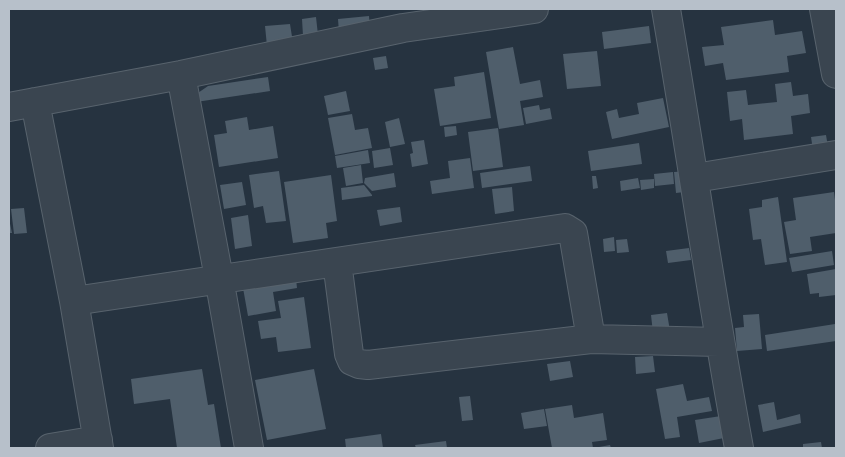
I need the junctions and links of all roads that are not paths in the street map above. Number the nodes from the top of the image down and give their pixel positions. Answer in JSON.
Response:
{"nodes":[{"id":1,"x":534,"y":9,"type":"edge"},
{"id":2,"x":666,"y":9,"type":"edge"},
{"id":3,"x":824,"y":9,"type":"edge"},
{"id":4,"x":447,"y":15,"type":"edge"},
{"id":5,"x":836,"y":74,"type":"edge"},
{"id":6,"x":181,"y":75,"type":"junction"},
{"id":7,"x":35,"y":102,"type":"junction"},
{"id":8,"x":9,"y":107,"type":"edge"},
{"id":9,"x":836,"y":154,"type":"edge"},
{"id":10,"x":695,"y":178,"type":"junction"},
{"id":11,"x":338,"y":262,"type":"junction"},
{"id":12,"x":219,"y":278,"type":"junction"},
{"id":13,"x":74,"y":301,"type":"junction"},
{"id":14,"x":590,"y":339,"type":"junction"},
{"id":15,"x":719,"y":342,"type":"junction"},
{"id":16,"x":99,"y":444,"type":"edge"},
{"id":17,"x":50,"y":448,"type":"edge"},
{"id":18,"x":248,"y":448,"type":"edge"},
{"id":19,"x":738,"y":448,"type":"edge"}],
"edges":[{"from":1,"to":4,"type":"street"},
{"from":2,"to":10,"type":"street"},
{"from":3,"to":5,"type":"street"},
{"from":4,"to":6,"type":"street"},
{"from":6,"to":7,"type":"street"},
{"from":6,"to":12,"type":"street"},
{"from":7,"to":8,"type":"street"},
{"from":7,"to":13,"type":"street"},
{"from":9,"to":10,"type":"street"},
{"from":10,"to":15,"type":"street"},
{"from":11,"to":12,"type":"street"},
{"from":11,"to":14,"type":"street"},
{"from":11,"to":14,"type":"street"},
{"from":12,"to":13,"type":"street"},
{"from":12,"to":18,"type":"street"},
{"from":13,"to":16,"type":"street"},
{"from":14,"to":15,"type":"street"},
{"from":15,"to":19,"type":"street"},
{"from":16,"to":17,"type":"street"}]}
